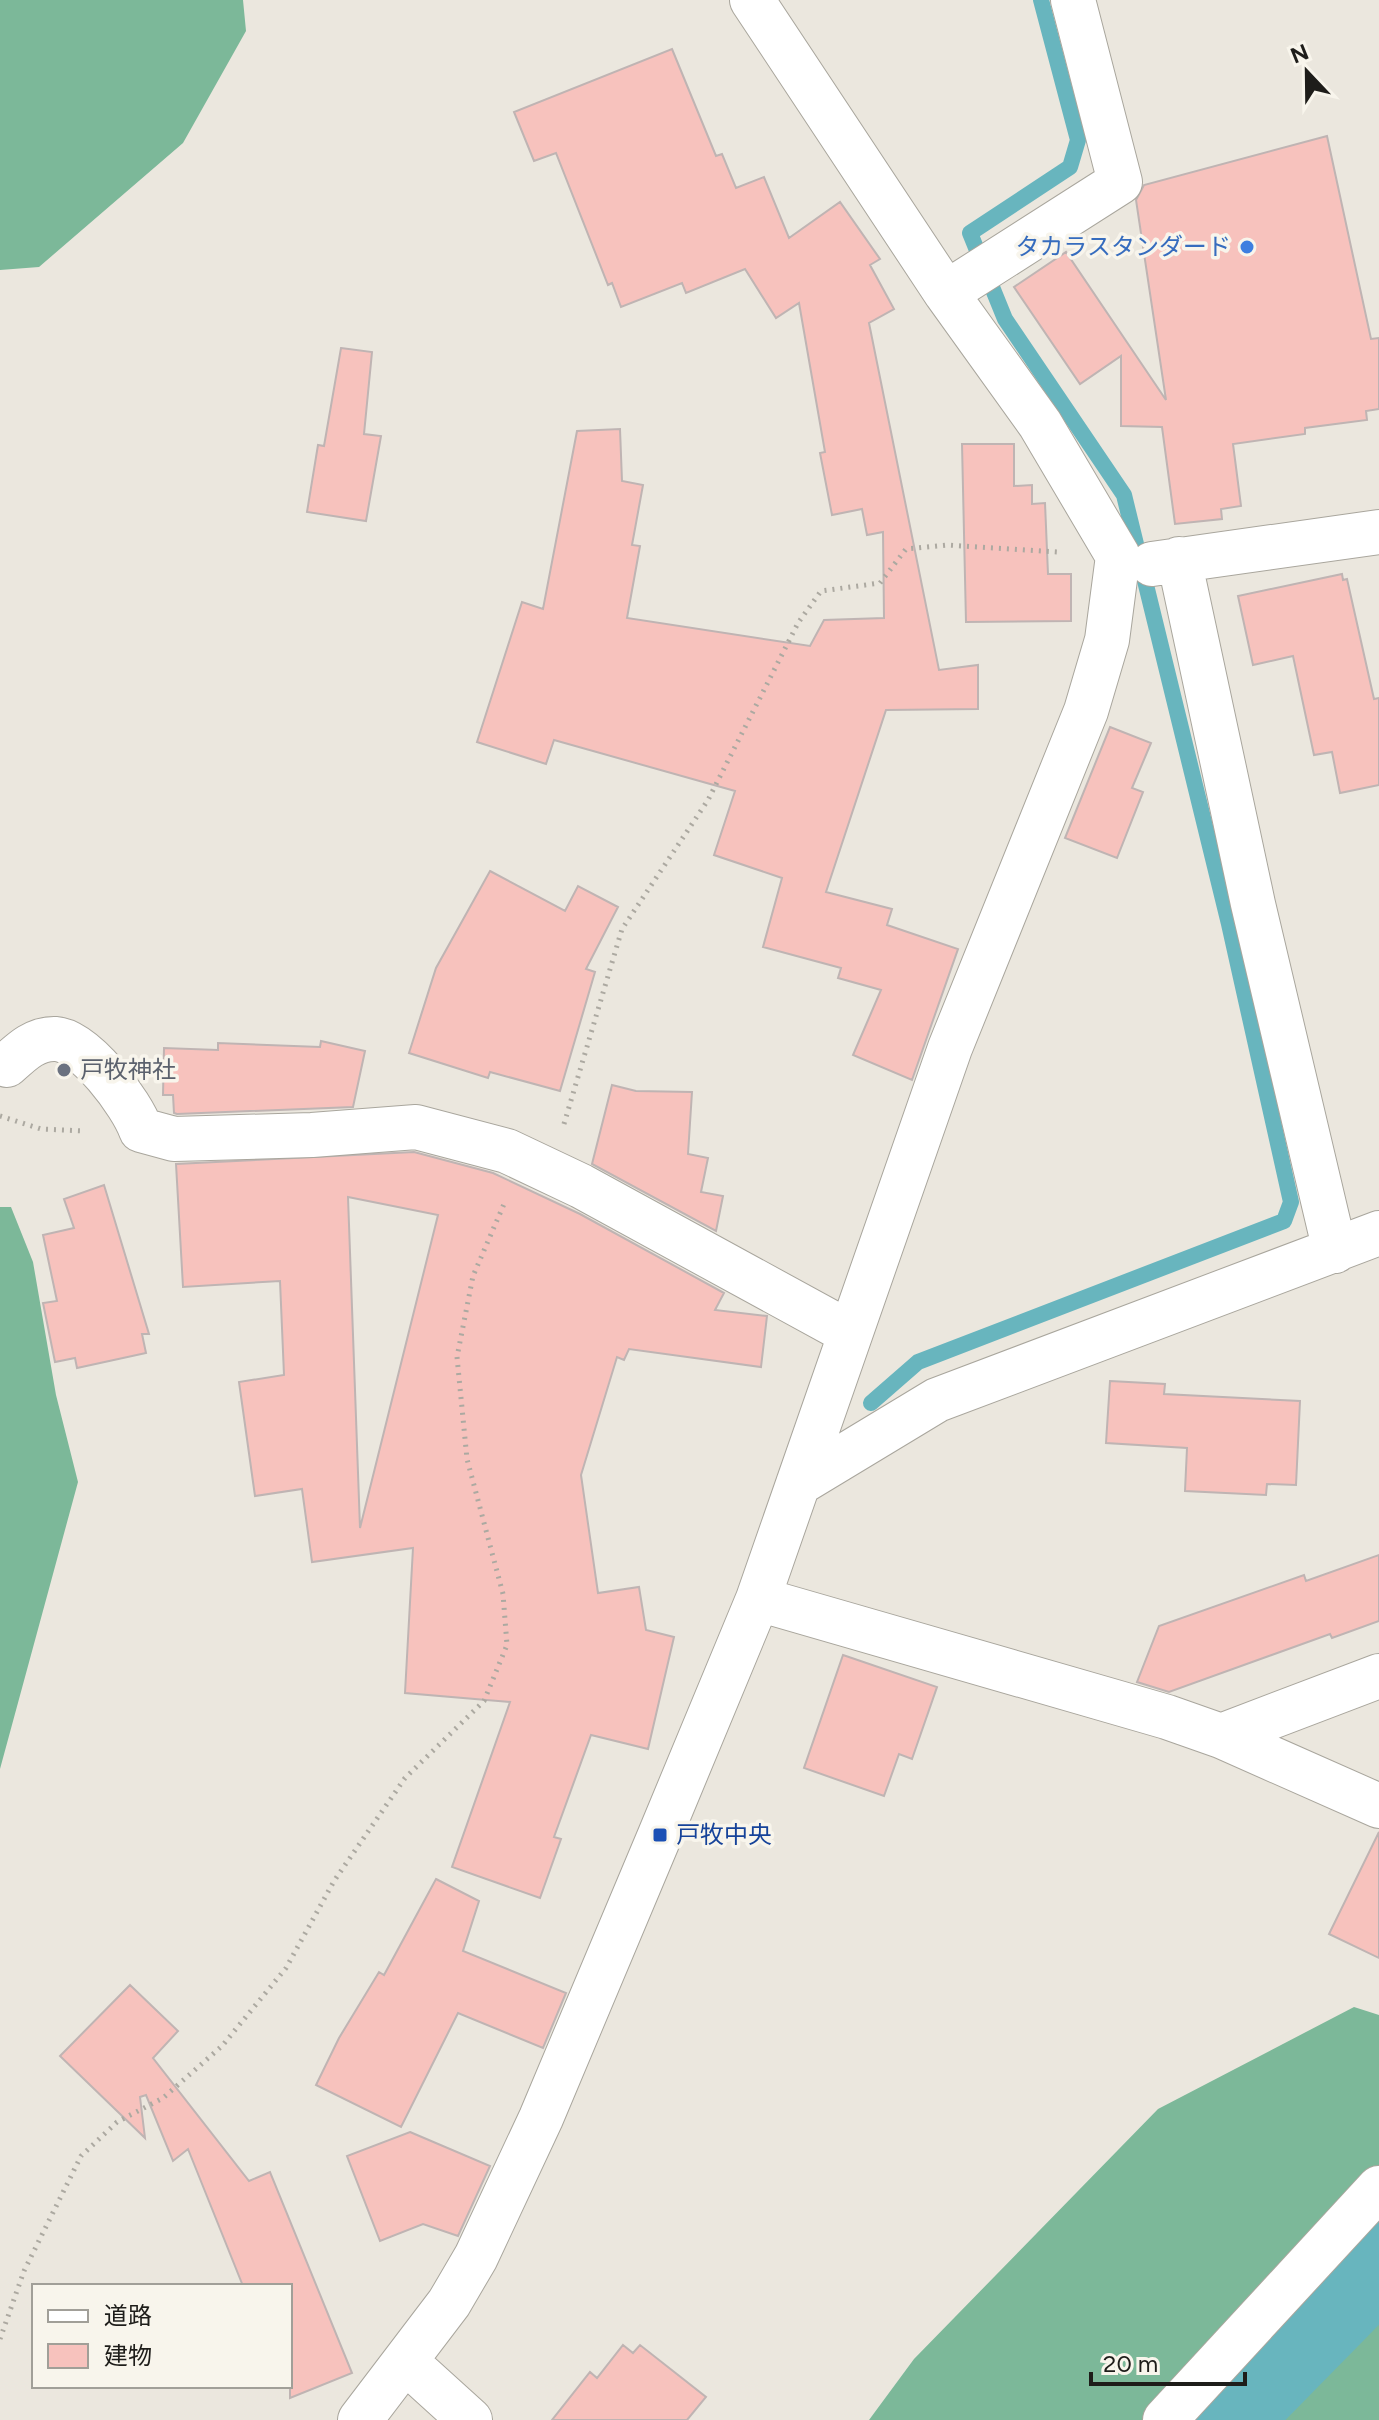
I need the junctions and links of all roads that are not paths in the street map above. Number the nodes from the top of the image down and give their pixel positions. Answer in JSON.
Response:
{"nodes":[{"id":1,"x":752,"y":0,"type":"edge"},
{"id":2,"x":1073,"y":0,"type":"edge"},
{"id":3,"x":946,"y":293,"type":"junction"},
{"id":4,"x":1379,"y":532,"type":"edge"},
{"id":5,"x":1179,"y":559,"type":"junction"},
{"id":6,"x":1117,"y":563,"type":"junction"},
{"id":7,"x":7,"y":1065,"type":"dead end"},
{"id":8,"x":1379,"y":1233,"type":"edge"},
{"id":9,"x":1335,"y":1251,"type":"junction"},
{"id":10,"x":850,"y":1333,"type":"junction"},
{"id":11,"x":798,"y":1484,"type":"junction"},
{"id":12,"x":758,"y":1599,"type":"junction"},
{"id":13,"x":1379,"y":1676,"type":"edge"},
{"id":14,"x":1221,"y":1736,"type":"junction"},
{"id":15,"x":1379,"y":1806,"type":"edge"},
{"id":16,"x":1379,"y":2188,"type":"edge"},
{"id":17,"x":406,"y":2362,"type":"junction"},
{"id":18,"x":360,"y":2420,"type":"edge"},
{"id":19,"x":470,"y":2420,"type":"edge"},
{"id":20,"x":1165,"y":2420,"type":"edge"}],
"edges":[{"from":1,"to":3,"type":"street"},
{"from":2,"to":3,"type":"street"},
{"from":3,"to":6,"type":"street"},
{"from":4,"to":5,"type":"street"},
{"from":5,"to":6,"type":"street"},
{"from":5,"to":9,"type":"street"},
{"from":6,"to":10,"type":"street"},
{"from":7,"to":10,"type":"street"},
{"from":8,"to":9,"type":"street"},
{"from":9,"to":11,"type":"street"},
{"from":10,"to":11,"type":"street"},
{"from":11,"to":12,"type":"street"},
{"from":12,"to":14,"type":"street"},
{"from":12,"to":17,"type":"street"},
{"from":13,"to":14,"type":"street"},
{"from":14,"to":15,"type":"street"},
{"from":16,"to":20,"type":"street"},
{"from":17,"to":18,"type":"street"},
{"from":17,"to":19,"type":"street"}]}
